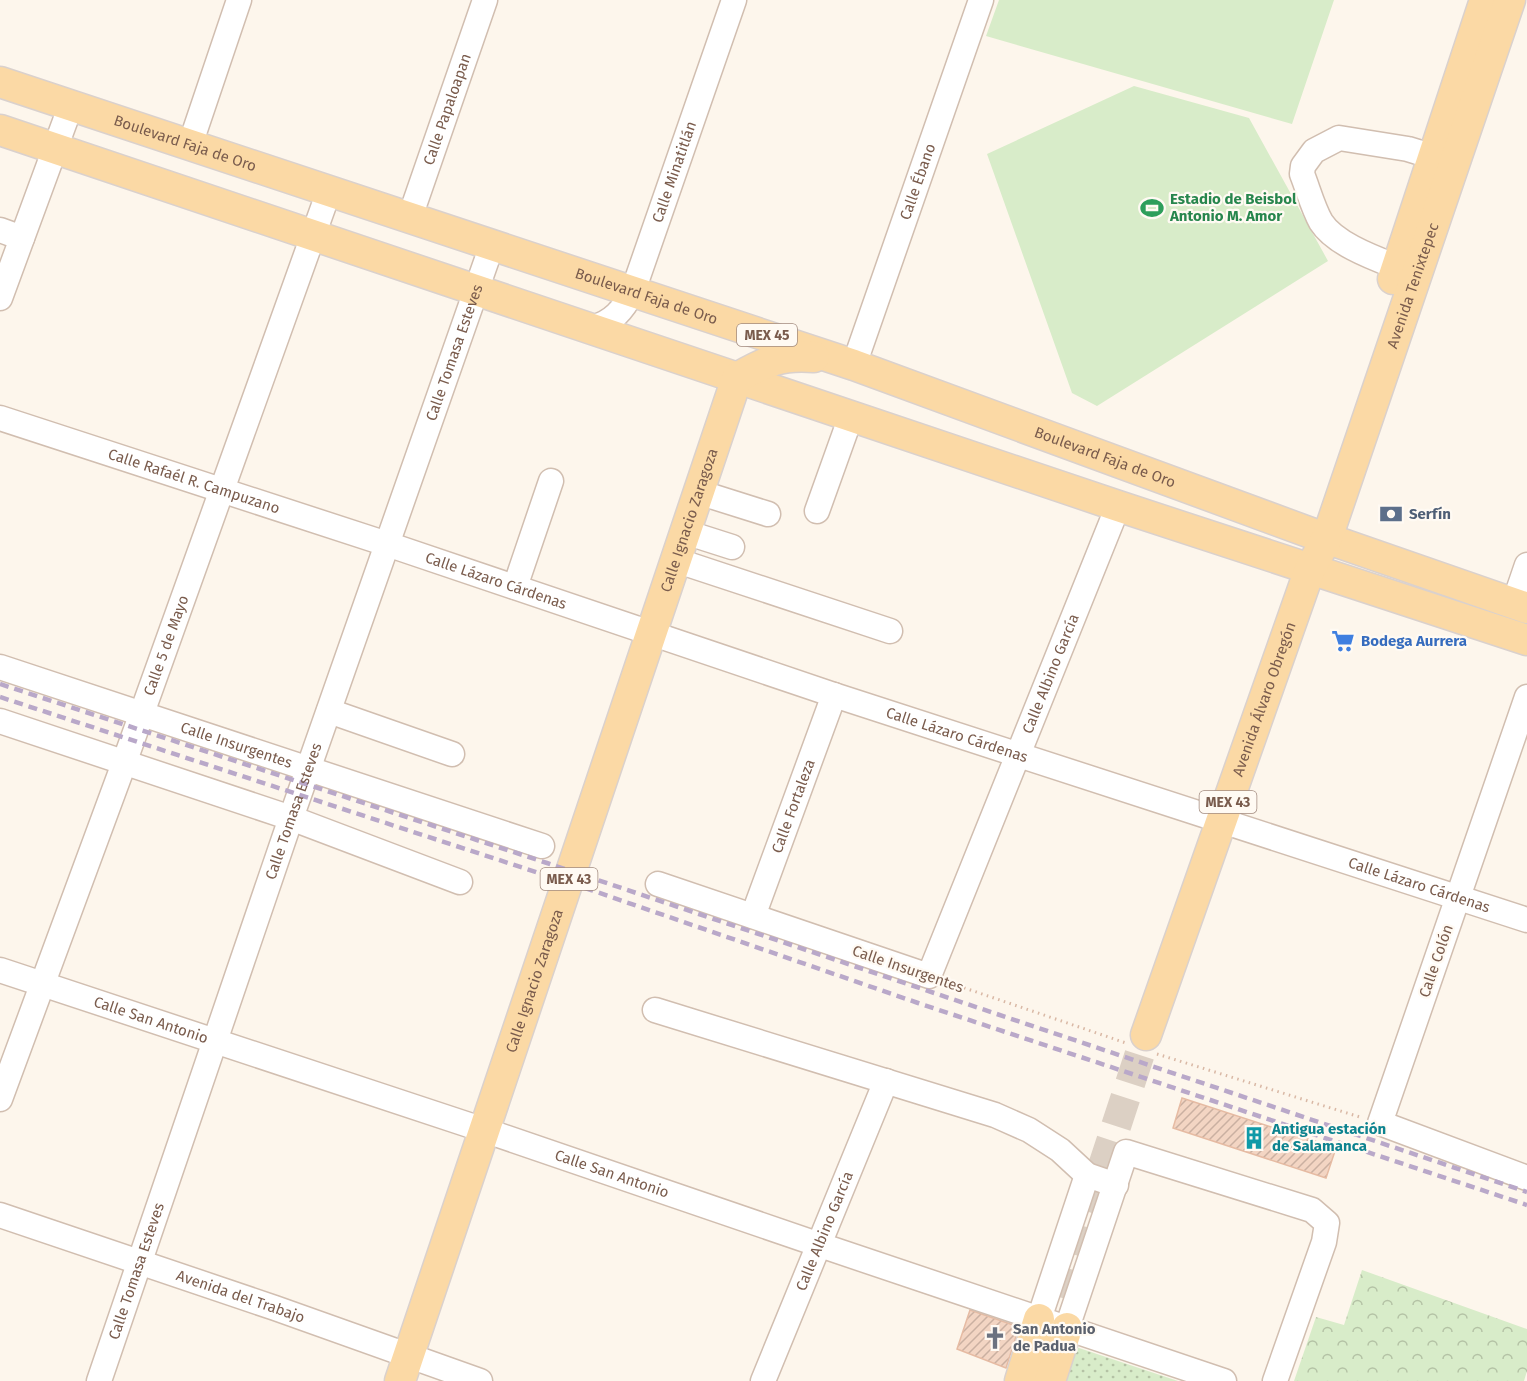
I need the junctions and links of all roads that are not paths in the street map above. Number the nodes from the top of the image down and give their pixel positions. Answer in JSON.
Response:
{"nodes":[{"id":1,"x":239,"y":0,"type":"edge"},
{"id":2,"x":484,"y":0,"type":"edge"},
{"id":3,"x":734,"y":0,"type":"edge"},
{"id":4,"x":981,"y":0,"type":"edge"},
{"id":5,"x":1485,"y":0,"type":"edge"},
{"id":6,"x":1510,"y":0,"type":"edge"},
{"id":7,"x":0,"y":82,"type":"edge"},
{"id":8,"x":71,"y":105,"type":"junction"},
{"id":9,"x":0,"y":130,"type":"edge"},
{"id":10,"x":190,"y":145,"type":"junction"},
{"id":11,"x":55,"y":149,"type":"junction"},
{"id":12,"x":1434,"y":157,"type":"junction"},
{"id":13,"x":329,"y":191,"type":"junction"},
{"id":14,"x":410,"y":217,"type":"junction"},
{"id":15,"x":0,"y":230,"type":"edge"},
{"id":16,"x":314,"y":235,"type":"junction"},
{"id":17,"x":22,"y":238,"type":"junction"},
{"id":18,"x":1417,"y":241,"type":"junction"},
{"id":19,"x":492,"y":245,"type":"junction"},
{"id":20,"x":1397,"y":267,"type":"junction"},
{"id":21,"x":477,"y":290,"type":"junction"},
{"id":22,"x":633,"y":291,"type":"junction"},
{"id":23,"x":0,"y":298,"type":"edge"},
{"id":24,"x":592,"y":328,"type":"junction"},
{"id":25,"x":854,"y":365,"type":"junction"},
{"id":26,"x":737,"y":378,"type":"junction"},
{"id":27,"x":849,"y":415,"type":"junction"},
{"id":28,"x":0,"y":418,"type":"edge"},
{"id":29,"x":551,"y":481,"type":"dead end"},
{"id":30,"x":222,"y":490,"type":"junction"},
{"id":31,"x":698,"y":492,"type":"junction"},
{"id":32,"x":1118,"y":506,"type":"junction"},
{"id":33,"x":817,"y":511,"type":"dead end"},
{"id":34,"x":768,"y":514,"type":"dead end"},
{"id":35,"x":685,"y":532,"type":"junction"},
{"id":36,"x":1319,"y":536,"type":"junction"},
{"id":37,"x":387,"y":544,"type":"junction"},
{"id":38,"x":732,"y":547,"type":"dead end"},
{"id":39,"x":675,"y":560,"type":"junction"},
{"id":40,"x":1527,"y":565,"type":"edge"},
{"id":41,"x":1304,"y":567,"type":"junction"},
{"id":42,"x":515,"y":587,"type":"junction"},
{"id":43,"x":1520,"y":605,"type":"edge"},
{"id":44,"x":890,"y":631,"type":"dead end"},
{"id":45,"x":651,"y":633,"type":"junction"},
{"id":46,"x":1527,"y":640,"type":"edge"},
{"id":47,"x":0,"y":667,"type":"edge"},
{"id":48,"x":834,"y":695,"type":"junction"},
{"id":49,"x":1527,"y":697,"type":"edge"},
{"id":50,"x":328,"y":711,"type":"junction"},
{"id":51,"x":142,"y":714,"type":"junction"},
{"id":52,"x":0,"y":721,"type":"edge"},
{"id":53,"x":452,"y":754,"type":"dead end"},
{"id":54,"x":1018,"y":755,"type":"junction"},
{"id":55,"x":124,"y":763,"type":"junction"},
{"id":56,"x":308,"y":770,"type":"junction"},
{"id":57,"x":291,"y":818,"type":"junction"},
{"id":58,"x":1222,"y":821,"type":"junction"},
{"id":59,"x":542,"y":846,"type":"dead end"},
{"id":60,"x":460,"y":882,"type":"dead end"},
{"id":61,"x":658,"y":884,"type":"dead end"},
{"id":62,"x":1457,"y":897,"type":"junction"},
{"id":63,"x":753,"y":916,"type":"junction"},
{"id":64,"x":1527,"y":920,"type":"edge"},
{"id":65,"x":0,"y":970,"type":"edge"},
{"id":66,"x":929,"y":976,"type":"joint"},
{"id":67,"x":43,"y":984,"type":"junction"},
{"id":68,"x":655,"y":1010,"type":"dead end"},
{"id":69,"x":216,"y":1039,"type":"junction"},
{"id":70,"x":1146,"y":1045,"type":"tunnel mouth"},
{"id":71,"x":886,"y":1081,"type":"junction"},
{"id":72,"x":0,"y":1099,"type":"edge"},
{"id":73,"x":484,"y":1130,"type":"junction"},
{"id":74,"x":1087,"y":1176,"type":"junction"},
{"id":75,"x":1527,"y":1178,"type":"edge"},
{"id":76,"x":1116,"y":1185,"type":"junction"},
{"id":77,"x":0,"y":1215,"type":"edge"},
{"id":78,"x":820,"y":1245,"type":"junction"},
{"id":79,"x":140,"y":1262,"type":"junction"},
{"id":80,"x":1051,"y":1329,"type":"junction"},
{"id":81,"x":404,"y":1368,"type":"edge"},
{"id":82,"x":99,"y":1381,"type":"edge"},
{"id":83,"x":480,"y":1381,"type":"edge"},
{"id":84,"x":763,"y":1381,"type":"edge"},
{"id":85,"x":1020,"y":1381,"type":"edge"},
{"id":86,"x":1033,"y":1381,"type":"edge"},
{"id":87,"x":1050,"y":1381,"type":"edge"},
{"id":88,"x":1224,"y":1381,"type":"edge"},
{"id":89,"x":1275,"y":1381,"type":"edge"}],
"edges":[{"from":1,"to":10,"type":"street"},
{"from":2,"to":14,"type":"street","name":"Calle Papaloapan"},
{"from":3,"to":22,"type":"street","name":"Calle Minatitlán"},
{"from":4,"to":25,"type":"street","name":"Calle Ébano"},
{"from":5,"to":12,"type":"main road","name":"Avenida Tenixtepec"},
{"from":6,"to":18,"type":"main road","name":"Avenida Tenixtepec"},
{"from":7,"to":8,"type":"main road","name":"Boulevard Faja de Oro","number":"MEX 45"},
{"from":8,"to":10,"type":"main road","name":"Boulevard Faja de Oro","number":"MEX 45"},
{"from":8,"to":11,"type":"street"},
{"from":9,"to":11,"type":"main road"},
{"from":10,"to":13,"type":"main road","name":"Boulevard Faja de Oro","number":"MEX 45"},
{"from":11,"to":16,"type":"main road"},
{"from":11,"to":17,"type":"street"},
{"from":12,"to":18,"type":"main road","name":"Avenida Tenixtepec"},
{"from":12,"to":20,"type":"street"},
{"from":13,"to":14,"type":"main road","name":"Boulevard Faja de Oro","number":"MEX 45"},
{"from":13,"to":16,"type":"street","name":"Calle 5 de Mayo"},
{"from":14,"to":19,"type":"main road","name":"Boulevard Faja de Oro","number":"MEX 45"},
{"from":15,"to":17,"type":"street"},
{"from":16,"to":21,"type":"main road"},
{"from":16,"to":30,"type":"street","name":"Calle 5 de Mayo"},
{"from":17,"to":23,"type":"street"},
{"from":18,"to":20,"type":"main road","name":"Avenida Tenixtepec"},
{"from":18,"to":36,"type":"main road","name":"Avenida Tenixtepec"},
{"from":19,"to":21,"type":"street","name":"Calle Tomasa Esteves"},
{"from":19,"to":22,"type":"main road","name":"Boulevard Faja de Oro","number":"MEX 45"},
{"from":20,"to":36,"type":"main road","name":"Avenida Tenixtepec"},
{"from":21,"to":24,"type":"main road"},
{"from":21,"to":37,"type":"street","name":"Calle Tomasa Esteves"},
{"from":22,"to":24,"type":"street","name":"Calle Minatitlán"},
{"from":22,"to":25,"type":"main road","name":"Boulevard Faja de Oro","number":"MEX 45"},
{"from":24,"to":26,"type":"main road"},
{"from":25,"to":26,"type":"main road"},
{"from":25,"to":36,"type":"main road","name":"Boulevard Faja de Oro","number":"MEX 45"},
{"from":26,"to":27,"type":"main road"},
{"from":26,"to":31,"type":"main road","name":"Calle Ignacio Zaragoza","number":"MEX 43"},
{"from":27,"to":32,"type":"main road"},
{"from":27,"to":33,"type":"street"},
{"from":28,"to":30,"type":"street","name":"Calle Rafaél R. Campuzano"},
{"from":29,"to":42,"type":"street"},
{"from":30,"to":37,"type":"street","name":"Calle Rafaél R. Campuzano"},
{"from":30,"to":51,"type":"street","name":"Calle 5 de Mayo"},
{"from":31,"to":34,"type":"street"},
{"from":31,"to":35,"type":"main road","name":"Calle Ignacio Zaragoza","number":"MEX 43"},
{"from":32,"to":41,"type":"main road"},
{"from":32,"to":54,"type":"street","name":"Calle Albino García"},
{"from":35,"to":38,"type":"street"},
{"from":35,"to":39,"type":"main road","name":"Calle Ignacio Zaragoza","number":"MEX 43"},
{"from":36,"to":41,"type":"main road","name":"Avenida Tenixtepec","number":"MEX 43"},
{"from":36,"to":43,"type":"main road","name":"Boulevard Faja de Oro","number":"MEX 45"},
{"from":37,"to":42,"type":"street","name":"Calle Lázaro Cárdenas"},
{"from":37,"to":50,"type":"street","name":"Calle Tomasa Esteves"},
{"from":39,"to":44,"type":"street"},
{"from":39,"to":45,"type":"main road","name":"Calle Ignacio Zaragoza","number":"MEX 43"},
{"from":40,"to":43,"type":"street"},
{"from":41,"to":46,"type":"main road"},
{"from":41,"to":58,"type":"main road","name":"Avenida Álvaro Obregón","number":"MEX 43"},
{"from":42,"to":45,"type":"street","name":"Calle Lázaro Cárdenas"},
{"from":45,"to":48,"type":"street","name":"Calle Lázaro Cárdenas"},
{"from":45,"to":73,"type":"main road","name":"Calle Ignacio Zaragoza","number":"MEX 43"},
{"from":47,"to":51,"type":"street","name":"Calle Insurgentes"},
{"from":48,"to":54,"type":"street","name":"Calle Lázaro Cárdenas"},
{"from":48,"to":63,"type":"street","name":"Calle Fortaleza"},
{"from":49,"to":62,"type":"street","name":"Calle Colón"},
{"from":50,"to":53,"type":"street"},
{"from":50,"to":56,"type":"street","name":"Calle Tomasa Esteves"},
{"from":51,"to":55,"type":"street","name":"Calle 5 de Mayo"},
{"from":51,"to":56,"type":"street","name":"Calle Insurgentes"},
{"from":52,"to":55,"type":"street"},
{"from":54,"to":58,"type":"street","name":"Calle Lázaro Cárdenas"},
{"from":54,"to":66,"type":"street","name":"Calle Albino García"},
{"from":55,"to":57,"type":"street"},
{"from":55,"to":67,"type":"street","name":"Calle 5 de Mayo"},
{"from":56,"to":57,"type":"street","name":"Calle Tomasa Esteves"},
{"from":56,"to":59,"type":"street","name":"Calle Insurgentes"},
{"from":57,"to":60,"type":"street"},
{"from":57,"to":69,"type":"street","name":"Calle Tomasa Esteves"},
{"from":58,"to":62,"type":"street","name":"Calle Lázaro Cárdenas"},
{"from":58,"to":70,"type":"main road","name":"Avenida Álvaro Obregón","number":"MEX 43"},
{"from":61,"to":63,"type":"street","name":"Calle Insurgentes"},
{"from":62,"to":64,"type":"street","name":"Calle Lázaro Cárdenas"},
{"from":62,"to":75,"type":"street","name":"Calle Colón"},
{"from":63,"to":66,"type":"street","name":"Calle Insurgentes"},
{"from":65,"to":67,"type":"street","name":"Calle San Antonio"},
{"from":67,"to":69,"type":"street","name":"Calle San Antonio"},
{"from":67,"to":72,"type":"street","name":"Calle 5 de Mayo"},
{"from":68,"to":71,"type":"street"},
{"from":69,"to":73,"type":"street","name":"Calle San Antonio"},
{"from":69,"to":79,"type":"street","name":"Calle Tomasa Esteves"},
{"from":71,"to":74,"type":"street"},
{"from":71,"to":78,"type":"street","name":"Calle Albino García"},
{"from":73,"to":78,"type":"street","name":"Calle San Antonio"},
{"from":73,"to":81,"type":"main road","name":"Calle Ignacio Zaragoza","number":"MEX 43"},
{"from":74,"to":76,"type":"street"},
{"from":74,"to":80,"type":"street"},
{"from":76,"to":80,"type":"street"},
{"from":76,"to":89,"type":"street"},
{"from":77,"to":79,"type":"street","name":"Avenida del Trabajo"},
{"from":78,"to":80,"type":"street","name":"Calle San Antonio"},
{"from":78,"to":84,"type":"street","name":"Calle Albino García"},
{"from":79,"to":81,"type":"street","name":"Avenida del Trabajo"},
{"from":79,"to":82,"type":"street","name":"Calle Tomasa Esteves"},
{"from":80,"to":85,"type":"main road"},
{"from":80,"to":86,"type":"main road"},
{"from":80,"to":87,"type":"main road"},
{"from":80,"to":88,"type":"street","name":"Calle San Antonio"},
{"from":81,"to":83,"type":"street","name":"Avenida del Trabajo"}]}
